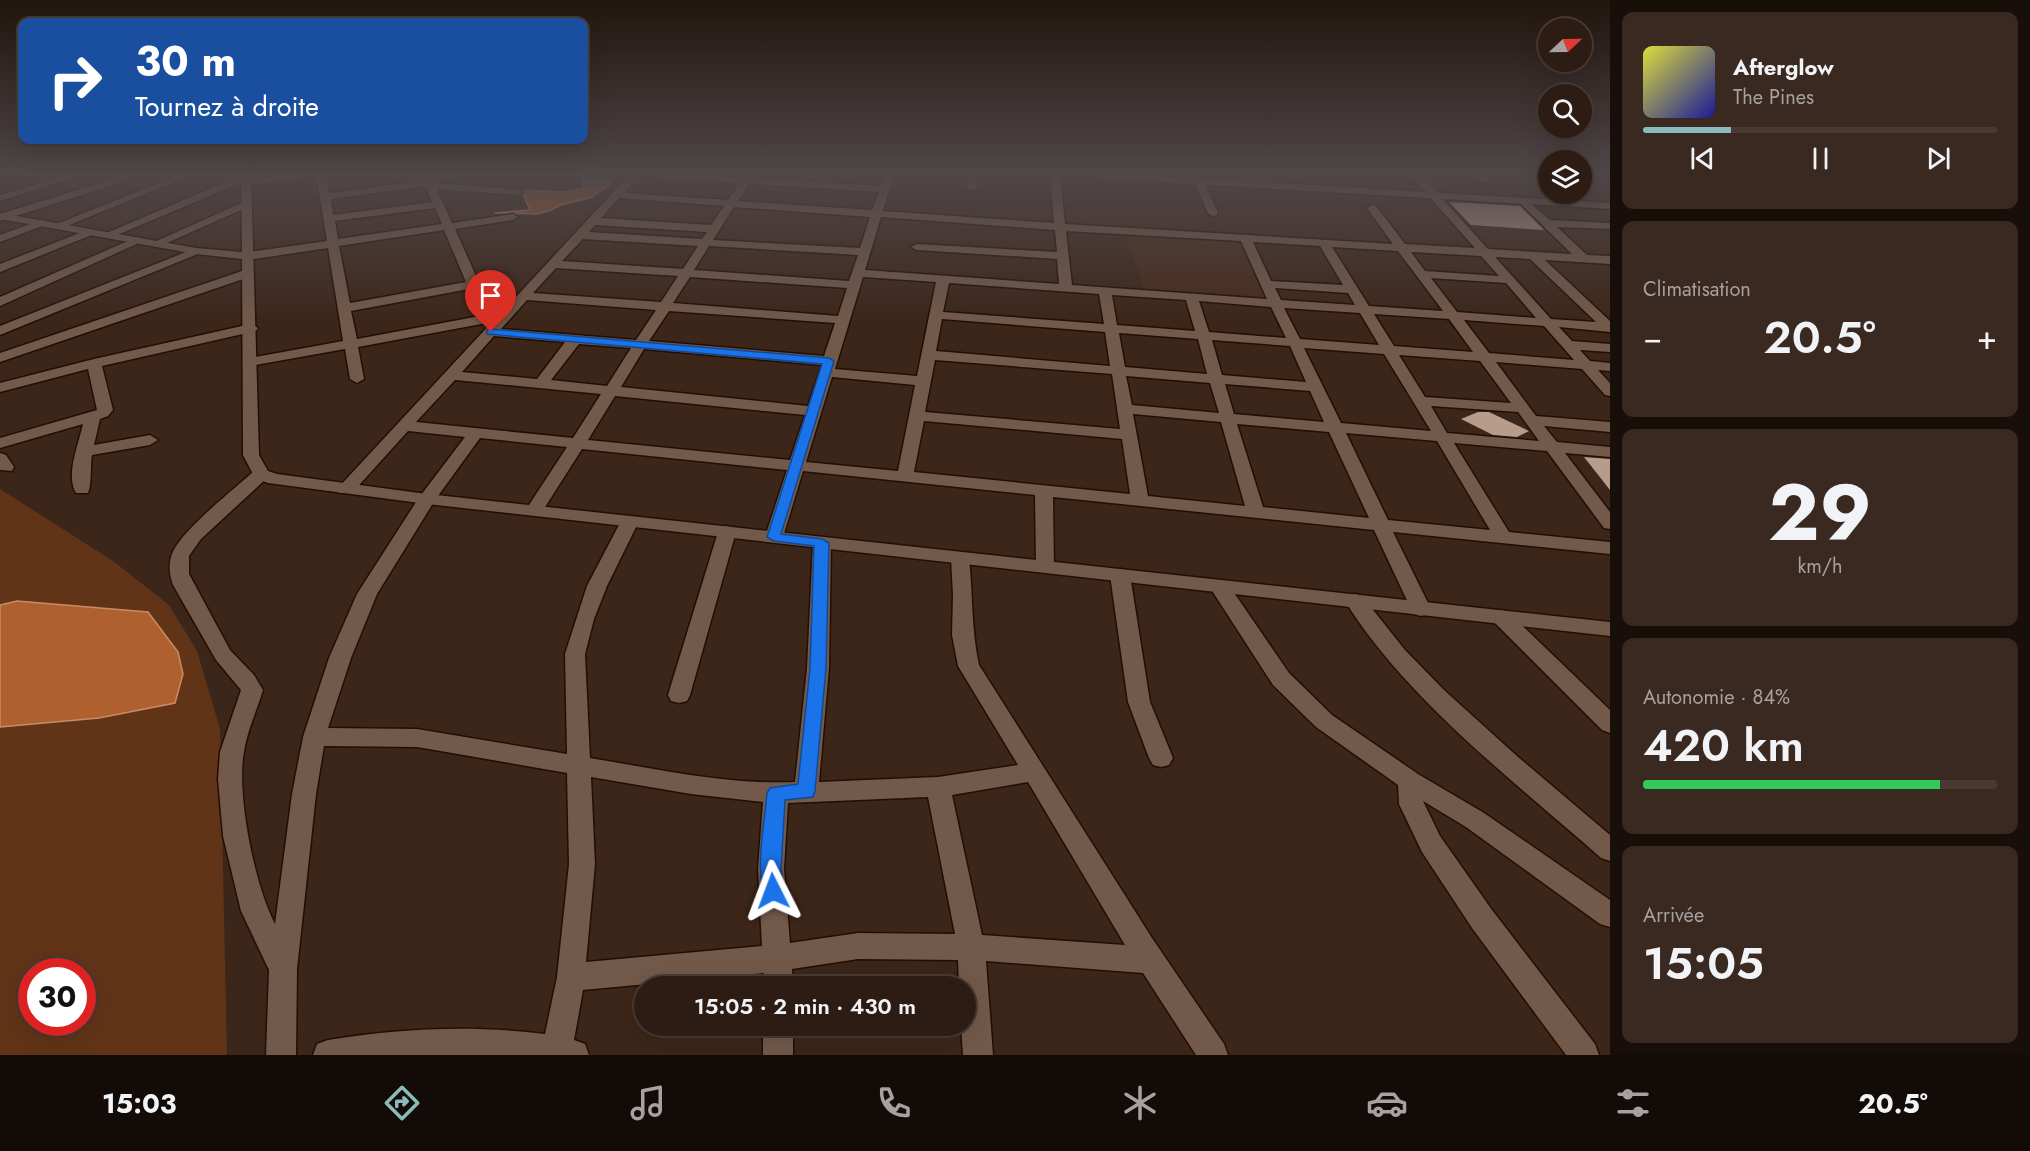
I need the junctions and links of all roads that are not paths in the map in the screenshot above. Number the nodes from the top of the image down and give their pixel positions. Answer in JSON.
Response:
{"nodes":[{"id":1,"x":38,"y":224,"type":"edge"},
{"id":2,"x":48,"y":224,"type":"edge"},
{"id":3,"x":63,"y":224,"type":"edge"},
{"id":4,"x":134,"y":224,"type":"edge"},
{"id":5,"x":200,"y":224,"type":"edge"},
{"id":6,"x":247,"y":224,"type":"edge"},
{"id":7,"x":330,"y":224,"type":"edge"},
{"id":8,"x":447,"y":224,"type":"edge"},
{"id":9,"x":468,"y":224,"type":"edge"},
{"id":10,"x":589,"y":224,"type":"edge"},
{"id":11,"x":641,"y":224,"type":"edge"},
{"id":12,"x":717,"y":224,"type":"edge"},
{"id":13,"x":873,"y":224,"type":"edge"},
{"id":14,"x":936,"y":224,"type":"edge"},
{"id":15,"x":1384,"y":224,"type":"edge"},
{"id":16,"x":1460,"y":224,"type":"edge"},
{"id":17,"x":1547,"y":224,"type":"edge"},
{"id":18,"x":1572,"y":224,"type":"edge"},
{"id":19,"x":58,"y":226,"type":"junction"},
{"id":20,"x":1610,"y":226,"type":"edge"},
{"id":21,"x":448,"y":227,"type":"junction"},
{"id":22,"x":1060,"y":227,"type":"junction"},
{"id":23,"x":714,"y":229,"type":"junction"},
{"id":24,"x":90,"y":232,"type":"junction"},
{"id":25,"x":108,"y":235,"type":"junction"},
{"id":26,"x":580,"y":235,"type":"junction"},
{"id":27,"x":1245,"y":238,"type":"junction"},
{"id":28,"x":0,"y":239,"type":"edge"},
{"id":29,"x":1020,"y":239,"type":"junction"},
{"id":30,"x":137,"y":240,"type":"junction"},
{"id":31,"x":706,"y":243,"type":"junction"},
{"id":32,"x":1324,"y":243,"type":"junction"},
{"id":33,"x":156,"y":244,"type":"junction"},
{"id":34,"x":333,"y":244,"type":"junction"},
{"id":35,"x":918,"y":247,"type":"dead end"},
{"id":36,"x":1402,"y":247,"type":"junction"},
{"id":37,"x":196,"y":251,"type":"junction"},
{"id":38,"x":863,"y":252,"type":"junction"},
{"id":39,"x":1485,"y":252,"type":"junction"},
{"id":40,"x":1533,"y":255,"type":"junction"},
{"id":41,"x":248,"y":256,"type":"junction"},
{"id":42,"x":1063,"y":256,"type":"junction"},
{"id":43,"x":1583,"y":258,"type":"junction"},
{"id":44,"x":1610,"y":260,"type":"edge"},
{"id":45,"x":553,"y":264,"type":"junction"},
{"id":46,"x":962,"y":266,"type":"junction"},
{"id":47,"x":0,"y":268,"type":"edge"},
{"id":48,"x":248,"y":273,"type":"junction"},
{"id":49,"x":686,"y":273,"type":"junction"},
{"id":50,"x":1422,"y":274,"type":"junction"},
{"id":51,"x":854,"y":279,"type":"junction"},
{"id":52,"x":943,"y":280,"type":"junction"},
{"id":53,"x":1510,"y":280,"type":"junction"},
{"id":54,"x":1267,"y":284,"type":"junction"},
{"id":55,"x":473,"y":285,"type":"junction"},
{"id":56,"x":1066,"y":288,"type":"junction"},
{"id":57,"x":1352,"y":289,"type":"junction"},
{"id":58,"x":1105,"y":291,"type":"junction"},
{"id":59,"x":524,"y":296,"type":"junction"},
{"id":60,"x":1192,"y":298,"type":"junction"},
{"id":61,"x":0,"y":302,"type":"edge"},
{"id":62,"x":1276,"y":304,"type":"junction"},
{"id":63,"x":665,"y":306,"type":"junction"},
{"id":64,"x":344,"y":308,"type":"junction"},
{"id":65,"x":1365,"y":310,"type":"junction"},
{"id":66,"x":936,"y":315,"type":"junction"},
{"id":67,"x":1454,"y":317,"type":"junction"},
{"id":68,"x":842,"y":320,"type":"junction"},
{"id":69,"x":1548,"y":323,"type":"junction"},
{"id":70,"x":489,"y":326,"type":"junction"},
{"id":71,"x":1610,"y":327,"type":"edge"},
{"id":72,"x":250,"y":328,"type":"junction"},
{"id":73,"x":1111,"y":329,"type":"junction"},
{"id":74,"x":0,"y":331,"type":"edge"},
{"id":75,"x":1203,"y":336,"type":"junction"},
{"id":76,"x":575,"y":339,"type":"junction"},
{"id":77,"x":1295,"y":343,"type":"junction"},
{"id":78,"x":351,"y":344,"type":"junction"},
{"id":79,"x":640,"y":345,"type":"junction"},
{"id":80,"x":1568,"y":345,"type":"junction"},
{"id":81,"x":1610,"y":348,"type":"edge"},
{"id":82,"x":1389,"y":350,"type":"junction"},
{"id":83,"x":928,"y":355,"type":"junction"},
{"id":84,"x":1484,"y":357,"type":"junction"},
{"id":85,"x":0,"y":358,"type":"edge"},
{"id":86,"x":250,"y":362,"type":"junction"},
{"id":87,"x":94,"y":363,"type":"junction"},
{"id":88,"x":1586,"y":365,"type":"junction"},
{"id":89,"x":827,"y":367,"type":"junction"},
{"id":90,"x":1610,"y":367,"type":"edge"},
{"id":91,"x":1118,"y":370,"type":"junction"},
{"id":92,"x":452,"y":375,"type":"junction"},
{"id":93,"x":1216,"y":378,"type":"junction"},
{"id":94,"x":357,"y":379,"type":"dead end"},
{"id":95,"x":924,"y":381,"type":"junction"},
{"id":96,"x":542,"y":384,"type":"junction"},
{"id":97,"x":1316,"y":387,"type":"junction"},
{"id":98,"x":0,"y":388,"type":"edge"},
{"id":99,"x":611,"y":390,"type":"junction"},
{"id":100,"x":1610,"y":392,"type":"edge"},
{"id":101,"x":1420,"y":401,"type":"junction"},
{"id":102,"x":1125,"y":409,"type":"junction"},
{"id":103,"x":813,"y":411,"type":"junction"},
{"id":104,"x":1527,"y":414,"type":"junction"},
{"id":105,"x":917,"y":416,"type":"junction"},
{"id":106,"x":92,"y":418,"type":"junction"},
{"id":107,"x":1228,"y":418,"type":"junction"},
{"id":108,"x":404,"y":426,"type":"junction"},
{"id":109,"x":1610,"y":427,"type":"edge"},
{"id":110,"x":1335,"y":428,"type":"junction"},
{"id":111,"x":476,"y":433,"type":"junction"},
{"id":112,"x":1129,"y":435,"type":"junction"},
{"id":113,"x":1442,"y":437,"type":"junction"},
{"id":114,"x":150,"y":440,"type":"dead end"},
{"id":115,"x":0,"y":443,"type":"edge"},
{"id":116,"x":577,"y":444,"type":"junction"},
{"id":117,"x":1552,"y":447,"type":"junction"},
{"id":118,"x":84,"y":452,"type":"junction"},
{"id":119,"x":1610,"y":452,"type":"edge"},
{"id":120,"x":796,"y":465,"type":"junction"},
{"id":121,"x":261,"y":474,"type":"junction"},
{"id":122,"x":905,"y":477,"type":"junction"},
{"id":123,"x":82,"y":489,"type":"dead end"},
{"id":124,"x":346,"y":489,"type":"junction"},
{"id":125,"x":1044,"y":490,"type":"junction"},
{"id":126,"x":427,"y":499,"type":"junction"},
{"id":127,"x":1140,"y":500,"type":"junction"},
{"id":128,"x":534,"y":511,"type":"junction"},
{"id":129,"x":1256,"y":512,"type":"junction"},
{"id":130,"x":630,"y":521,"type":"junction"},
{"id":131,"x":1381,"y":524,"type":"junction"},
{"id":132,"x":1610,"y":524,"type":"edge"},
{"id":133,"x":727,"y":532,"type":"junction"},
{"id":134,"x":774,"y":537,"type":"junction"},
{"id":135,"x":1503,"y":537,"type":"junction"},
{"id":136,"x":822,"y":543,"type":"junction"},
{"id":137,"x":1610,"y":548,"type":"edge"},
{"id":138,"x":960,"y":558,"type":"junction"},
{"id":139,"x":1045,"y":567,"type":"junction"},
{"id":140,"x":1120,"y":575,"type":"junction"},
{"id":141,"x":1219,"y":586,"type":"junction"},
{"id":142,"x":1355,"y":601,"type":"junction"},
{"id":143,"x":1421,"y":609,"type":"junction"},
{"id":144,"x":1501,"y":617,"type":"junction"},
{"id":145,"x":1610,"y":629,"type":"edge"},
{"id":146,"x":679,"y":695,"type":"dead end"},
{"id":147,"x":1610,"y":724,"type":"edge"},
{"id":148,"x":314,"y":737,"type":"junction"},
{"id":149,"x":1161,"y":758,"type":"dead end"},
{"id":150,"x":579,"y":763,"type":"junction"},
{"id":151,"x":1034,"y":772,"type":"junction"},
{"id":152,"x":1410,"y":781,"type":"junction"},
{"id":153,"x":938,"y":787,"type":"junction"},
{"id":154,"x":806,"y":791,"type":"junction"},
{"id":155,"x":776,"y":793,"type":"junction"},
{"id":156,"x":1610,"y":850,"type":"edge"},
{"id":157,"x":1610,"y":915,"type":"edge"},
{"id":158,"x":971,"y":947,"type":"junction"},
{"id":159,"x":778,"y":958,"type":"junction"},
{"id":160,"x":1151,"y":960,"type":"junction"},
{"id":161,"x":284,"y":969,"type":"junction"},
{"id":162,"x":571,"y":976,"type":"junction"},
{"id":163,"x":779,"y":976,"type":"edge"},
{"id":164,"x":778,"y":1036,"type":"edge"},
{"id":165,"x":566,"y":1052,"type":"edge"},
{"id":166,"x":281,"y":1055,"type":"edge"},
{"id":167,"x":328,"y":1055,"type":"edge"},
{"id":168,"x":778,"y":1055,"type":"edge"},
{"id":169,"x":978,"y":1055,"type":"edge"},
{"id":170,"x":1213,"y":1055,"type":"edge"},
{"id":171,"x":1584,"y":1055,"type":"edge"}],
"edges":[{"from":1,"to":28,"type":"street"},
{"from":2,"to":19,"type":"street"},
{"from":3,"to":19,"type":"street"},
{"from":4,"to":25,"type":"street"},
{"from":5,"to":33,"type":"street"},
{"from":6,"to":41,"type":"street"},
{"from":7,"to":34,"type":"street"},
{"from":8,"to":21,"type":"street"},
{"from":9,"to":21,"type":"street"},
{"from":10,"to":26,"type":"street"},
{"from":11,"to":23,"type":"street"},
{"from":12,"to":23,"type":"street"},
{"from":13,"to":38,"type":"street"},
{"from":14,"to":29,"type":"street"},
{"from":15,"to":36,"type":"street"},
{"from":16,"to":39,"type":"street"},
{"from":17,"to":43,"type":"street"},
{"from":18,"to":20,"type":"street"},
{"from":19,"to":24,"type":"street"},
{"from":21,"to":34,"type":"street"},
{"from":21,"to":55,"type":"street"},
{"from":22,"to":27,"type":"street"},
{"from":22,"to":29,"type":"street"},
{"from":22,"to":42,"type":"street"},
{"from":23,"to":31,"type":"street"},
{"from":24,"to":25,"type":"street"},
{"from":24,"to":47,"type":"street"},
{"from":25,"to":30,"type":"street"},
{"from":26,"to":31,"type":"street"},
{"from":26,"to":45,"type":"street"},
{"from":27,"to":32,"type":"street"},
{"from":27,"to":54,"type":"street"},
{"from":29,"to":42,"type":"street"},
{"from":29,"to":46,"type":"street"},
{"from":30,"to":33,"type":"street"},
{"from":30,"to":61,"type":"street"},
{"from":31,"to":38,"type":"street"},
{"from":31,"to":49,"type":"street"},
{"from":32,"to":36,"type":"street"},
{"from":32,"to":57,"type":"street"},
{"from":33,"to":37,"type":"street"},
{"from":34,"to":41,"type":"street"},
{"from":34,"to":64,"type":"street"},
{"from":35,"to":46,"type":"street"},
{"from":36,"to":39,"type":"street"},
{"from":36,"to":50,"type":"street"},
{"from":37,"to":41,"type":"street"},
{"from":37,"to":74,"type":"street"},
{"from":38,"to":51,"type":"street"},
{"from":39,"to":40,"type":"street"},
{"from":39,"to":53,"type":"street"},
{"from":40,"to":43,"type":"street"},
{"from":40,"to":71,"type":"street"},
{"from":41,"to":48,"type":"street"},
{"from":42,"to":56,"type":"street"},
{"from":43,"to":44,"type":"street"},
{"from":45,"to":49,"type":"street"},
{"from":45,"to":59,"type":"street"},
{"from":46,"to":52,"type":"street"},
{"from":46,"to":56,"type":"street"},
{"from":48,"to":72,"type":"street"},
{"from":48,"to":85,"type":"street"},
{"from":49,"to":51,"type":"street"},
{"from":49,"to":63,"type":"street"},
{"from":50,"to":53,"type":"street"},
{"from":50,"to":67,"type":"street"},
{"from":51,"to":52,"type":"street"},
{"from":51,"to":68,"type":"street"},
{"from":52,"to":66,"type":"street"},
{"from":53,"to":69,"type":"street"},
{"from":54,"to":57,"type":"street"},
{"from":54,"to":62,"type":"street"},
{"from":55,"to":64,"type":"street"},
{"from":55,"to":70,"type":"street"},
{"from":56,"to":58,"type":"street"},
{"from":57,"to":65,"type":"street"},
{"from":58,"to":60,"type":"street"},
{"from":58,"to":73,"type":"street"},
{"from":59,"to":63,"type":"street"},
{"from":59,"to":70,"type":"street"},
{"from":60,"to":62,"type":"street"},
{"from":60,"to":75,"type":"street"},
{"from":62,"to":65,"type":"street"},
{"from":62,"to":77,"type":"street"},
{"from":63,"to":68,"type":"street"},
{"from":63,"to":79,"type":"street"},
{"from":64,"to":78,"type":"street"},
{"from":65,"to":67,"type":"street"},
{"from":65,"to":82,"type":"street"},
{"from":66,"to":73,"type":"street"},
{"from":66,"to":83,"type":"street"},
{"from":67,"to":69,"type":"street"},
{"from":67,"to":84,"type":"street"},
{"from":68,"to":89,"type":"street"},
{"from":69,"to":71,"type":"street"},
{"from":69,"to":80,"type":"street"},
{"from":70,"to":76,"type":"street"},
{"from":70,"to":78,"type":"street"},
{"from":70,"to":92,"type":"street"},
{"from":72,"to":86,"type":"street"},
{"from":72,"to":87,"type":"street"},
{"from":73,"to":75,"type":"street"},
{"from":73,"to":91,"type":"street"},
{"from":75,"to":77,"type":"street"},
{"from":75,"to":93,"type":"street"},
{"from":76,"to":79,"type":"street"},
{"from":76,"to":96,"type":"street"},
{"from":77,"to":82,"type":"street"},
{"from":77,"to":97,"type":"street"},
{"from":78,"to":86,"type":"street"},
{"from":78,"to":94,"type":"street"},
{"from":79,"to":89,"type":"street"},
{"from":79,"to":99,"type":"street"},
{"from":80,"to":81,"type":"street"},
{"from":80,"to":88,"type":"street"},
{"from":82,"to":84,"type":"street"},
{"from":82,"to":101,"type":"street"},
{"from":83,"to":91,"type":"street"},
{"from":83,"to":95,"type":"street"},
{"from":84,"to":88,"type":"street"},
{"from":84,"to":104,"type":"street"},
{"from":86,"to":121,"type":"street"},
{"from":87,"to":98,"type":"street"},
{"from":87,"to":106,"type":"street"},
{"from":88,"to":90,"type":"street"},
{"from":88,"to":100,"type":"street"},
{"from":89,"to":95,"type":"street"},
{"from":89,"to":103,"type":"street"},
{"from":91,"to":93,"type":"street"},
{"from":91,"to":102,"type":"street"},
{"from":92,"to":96,"type":"street"},
{"from":92,"to":108,"type":"street"},
{"from":93,"to":97,"type":"street"},
{"from":93,"to":107,"type":"street"},
{"from":95,"to":105,"type":"street"},
{"from":96,"to":99,"type":"street"},
{"from":97,"to":110,"type":"street"},
{"from":99,"to":103,"type":"street"},
{"from":99,"to":116,"type":"street"},
{"from":101,"to":104,"type":"street"},
{"from":101,"to":113,"type":"street"},
{"from":102,"to":107,"type":"street"},
{"from":102,"to":112,"type":"street"},
{"from":103,"to":120,"type":"street"},
{"from":104,"to":109,"type":"street"},
{"from":104,"to":117,"type":"street"},
{"from":105,"to":112,"type":"street"},
{"from":105,"to":122,"type":"street"},
{"from":106,"to":115,"type":"street"},
{"from":106,"to":118,"type":"street"},
{"from":107,"to":110,"type":"street"},
{"from":107,"to":129,"type":"street"},
{"from":108,"to":111,"type":"street"},
{"from":108,"to":124,"type":"street"},
{"from":110,"to":113,"type":"street"},
{"from":110,"to":131,"type":"street"},
{"from":111,"to":116,"type":"street"},
{"from":111,"to":126,"type":"street"},
{"from":112,"to":127,"type":"street"},
{"from":113,"to":117,"type":"street"},
{"from":113,"to":135,"type":"street"},
{"from":114,"to":118,"type":"street"},
{"from":116,"to":120,"type":"street"},
{"from":116,"to":128,"type":"street"},
{"from":117,"to":119,"type":"street"},
{"from":117,"to":132,"type":"street"},
{"from":118,"to":123,"type":"street"},
{"from":120,"to":122,"type":"street"},
{"from":120,"to":134,"type":"street"},
{"from":121,"to":124,"type":"street"},
{"from":121,"to":161,"type":"street"},
{"from":122,"to":125,"type":"street"},
{"from":124,"to":126,"type":"street"},
{"from":125,"to":127,"type":"street"},
{"from":125,"to":139,"type":"street"},
{"from":126,"to":128,"type":"street"},
{"from":126,"to":148,"type":"street"},
{"from":127,"to":129,"type":"street"},
{"from":128,"to":130,"type":"street"},
{"from":129,"to":131,"type":"street"},
{"from":130,"to":133,"type":"street"},
{"from":130,"to":150,"type":"street"},
{"from":131,"to":135,"type":"street"},
{"from":131,"to":143,"type":"street"},
{"from":133,"to":134,"type":"street"},
{"from":133,"to":146,"type":"street"},
{"from":134,"to":136,"type":"street"},
{"from":135,"to":137,"type":"street"},
{"from":136,"to":138,"type":"street"},
{"from":136,"to":154,"type":"street"},
{"from":138,"to":139,"type":"street"},
{"from":138,"to":151,"type":"street"},
{"from":139,"to":140,"type":"street"},
{"from":140,"to":141,"type":"street"},
{"from":140,"to":149,"type":"street"},
{"from":141,"to":142,"type":"street"},
{"from":141,"to":152,"type":"street"},
{"from":142,"to":143,"type":"street"},
{"from":142,"to":156,"type":"street"},
{"from":143,"to":144,"type":"street"},
{"from":144,"to":145,"type":"street"},
{"from":144,"to":147,"type":"street"},
{"from":148,"to":150,"type":"street"},
{"from":148,"to":161,"type":"street"},
{"from":150,"to":155,"type":"street"},
{"from":150,"to":162,"type":"street"},
{"from":151,"to":153,"type":"street"},
{"from":151,"to":160,"type":"street"},
{"from":152,"to":157,"type":"street"},
{"from":152,"to":171,"type":"street"},
{"from":153,"to":154,"type":"street"},
{"from":153,"to":158,"type":"street"},
{"from":154,"to":155,"type":"street"},
{"from":155,"to":159,"type":"street"},
{"from":158,"to":159,"type":"street"},
{"from":158,"to":160,"type":"street"},
{"from":158,"to":169,"type":"street"},
{"from":159,"to":162,"type":"street"},
{"from":159,"to":163,"type":"street"},
{"from":160,"to":170,"type":"street"},
{"from":161,"to":166,"type":"street"},
{"from":162,"to":165,"type":"street"},
{"from":164,"to":168,"type":"street"},
{"from":165,"to":167,"type":"street"}]}
